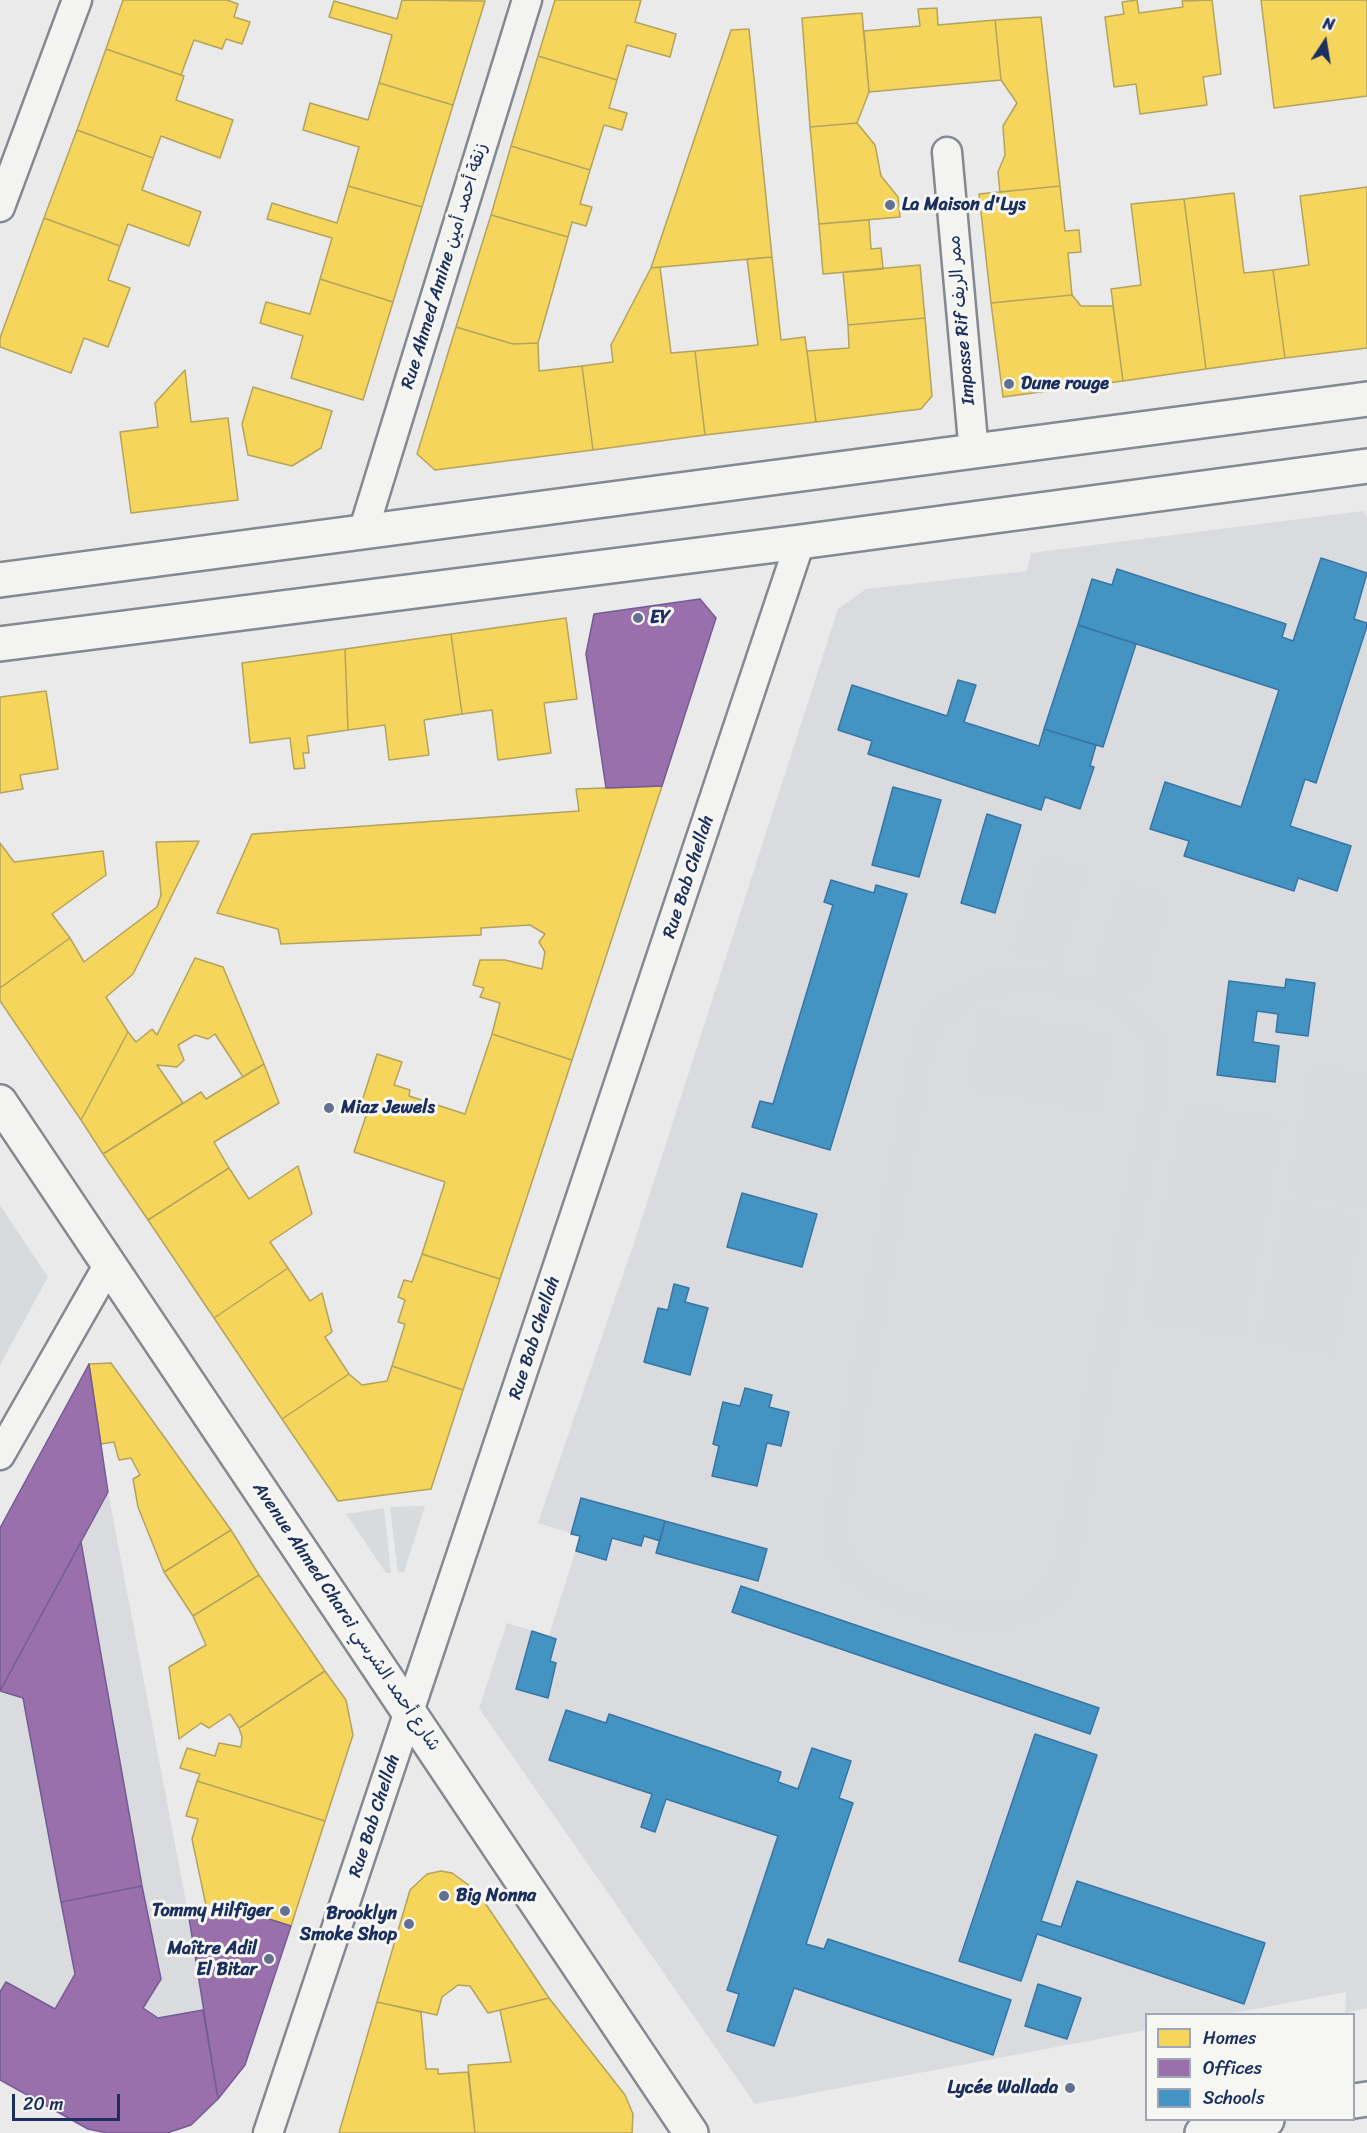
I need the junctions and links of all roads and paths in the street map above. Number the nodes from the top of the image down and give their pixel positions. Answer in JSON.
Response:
{"nodes":[{"id":1,"x":77,"y":0,"type":"edge"},
{"id":2,"x":527,"y":0,"type":"edge"},
{"id":3,"x":946,"y":152,"type":"dead end"},
{"id":4,"x":0,"y":207,"type":"edge"},
{"id":5,"x":1367,"y":399,"type":"edge"},
{"id":6,"x":974,"y":453,"type":"junction"},
{"id":7,"x":1367,"y":466,"type":"edge"},
{"id":8,"x":363,"y":532,"type":"junction"},
{"id":9,"x":800,"y":542,"type":"junction"},
{"id":10,"x":0,"y":580,"type":"edge"},
{"id":11,"x":0,"y":644,"type":"edge"},
{"id":12,"x":0,"y":1102,"type":"edge"},
{"id":13,"x":109,"y":1264,"type":"junction"},
{"id":14,"x":0,"y":1455,"type":"edge"},
{"id":15,"x":409,"y":1712,"type":"junction"},
{"id":16,"x":1262,"y":2121,"type":"edge"},
{"id":17,"x":268,"y":2133,"type":"edge"},
{"id":18,"x":691,"y":2133,"type":"edge"},
{"id":19,"x":1202,"y":2133,"type":"edge"}],
"edges":[{"from":1,"to":4,"type":"street"},
{"from":2,"to":8,"type":"street","name":"Rue Ahmed Amine زنقة أحمد أمين"},
{"from":3,"to":6,"type":"street","name":"Impasse Rif ممر الريف"},
{"from":5,"to":6,"type":"main road"},
{"from":6,"to":8,"type":"main road"},
{"from":7,"to":9,"type":"main road"},
{"from":8,"to":10,"type":"main road"},
{"from":9,"to":11,"type":"main road"},
{"from":9,"to":15,"type":"street","name":"Rue Bab Chellah"},
{"from":12,"to":13,"type":"main road","name":"Avenue Ahmed Charci شارع أحمد الشرسي"},
{"from":13,"to":14,"type":"street"},
{"from":13,"to":15,"type":"main road","name":"Avenue Ahmed Charci شارع أحمد الشرسي"},
{"from":15,"to":17,"type":"street","name":"Rue Bab Chellah"},
{"from":15,"to":18,"type":"main road","name":"Avenue Ahmed Charci شارع أحمد الشرسي"},
{"from":16,"to":19,"type":"main road"}]}
